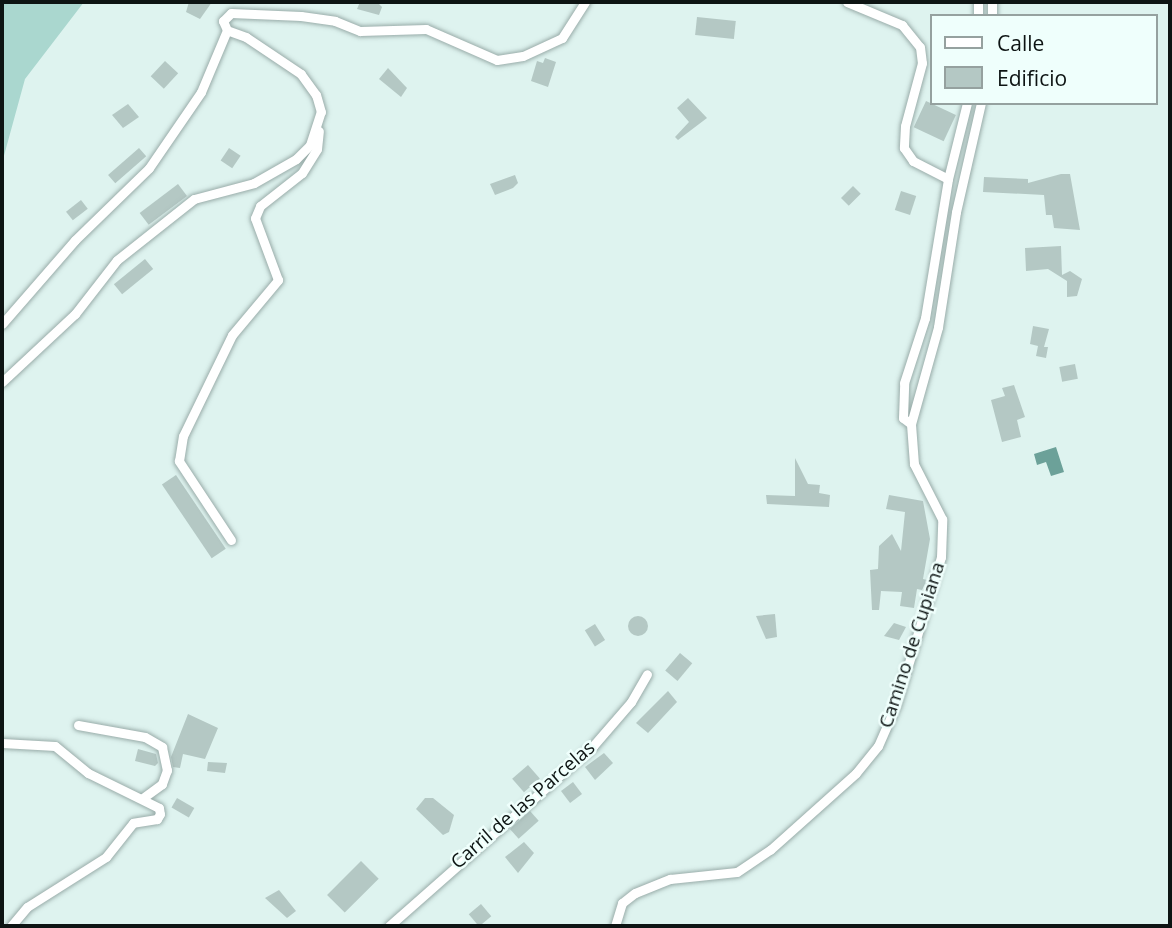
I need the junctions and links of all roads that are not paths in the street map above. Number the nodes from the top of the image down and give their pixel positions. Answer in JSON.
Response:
{"nodes":[{"id":1,"x":585,"y":2,"type":"edge"},
{"id":2,"x":847,"y":2,"type":"edge"},
{"id":3,"x":227,"y":30,"type":"junction"},
{"id":4,"x":966,"y":105,"type":"edge"},
{"id":5,"x":981,"y":105,"type":"edge"},
{"id":6,"x":319,"y":125,"type":"junction"},
{"id":7,"x":948,"y":179,"type":"junction"},
{"id":8,"x":2,"y":324,"type":"edge"},
{"id":9,"x":2,"y":382,"type":"edge"},
{"id":10,"x":911,"y":424,"type":"junction"},
{"id":11,"x":230,"y":540,"type":"dead end"},
{"id":12,"x":647,"y":674,"type":"dead end"},
{"id":13,"x":78,"y":725,"type":"dead end"},
{"id":14,"x":2,"y":743,"type":"edge"},
{"id":15,"x":144,"y":798,"type":"junction"},
{"id":16,"x":11,"y":926,"type":"edge"},
{"id":17,"x":389,"y":926,"type":"edge"},
{"id":18,"x":615,"y":926,"type":"edge"}],
"edges":[{"from":1,"to":3,"type":"street"},
{"from":2,"to":7,"type":"street"},
{"from":3,"to":6,"type":"street"},
{"from":3,"to":8,"type":"street"},
{"from":4,"to":7,"type":"street","name":"Camino de Cupiana"},
{"from":5,"to":10,"type":"street","name":"Camino de Cupiana"},
{"from":6,"to":9,"type":"street"},
{"from":6,"to":11,"type":"street"},
{"from":7,"to":10,"type":"street","name":"Camino de Cupiana"},
{"from":10,"to":18,"type":"street","name":"Camino de Cupiana"},
{"from":12,"to":17,"type":"street","name":"Carril de las Parcelas"},
{"from":13,"to":15,"type":"street"},
{"from":14,"to":15,"type":"street"},
{"from":15,"to":16,"type":"street"}]}
